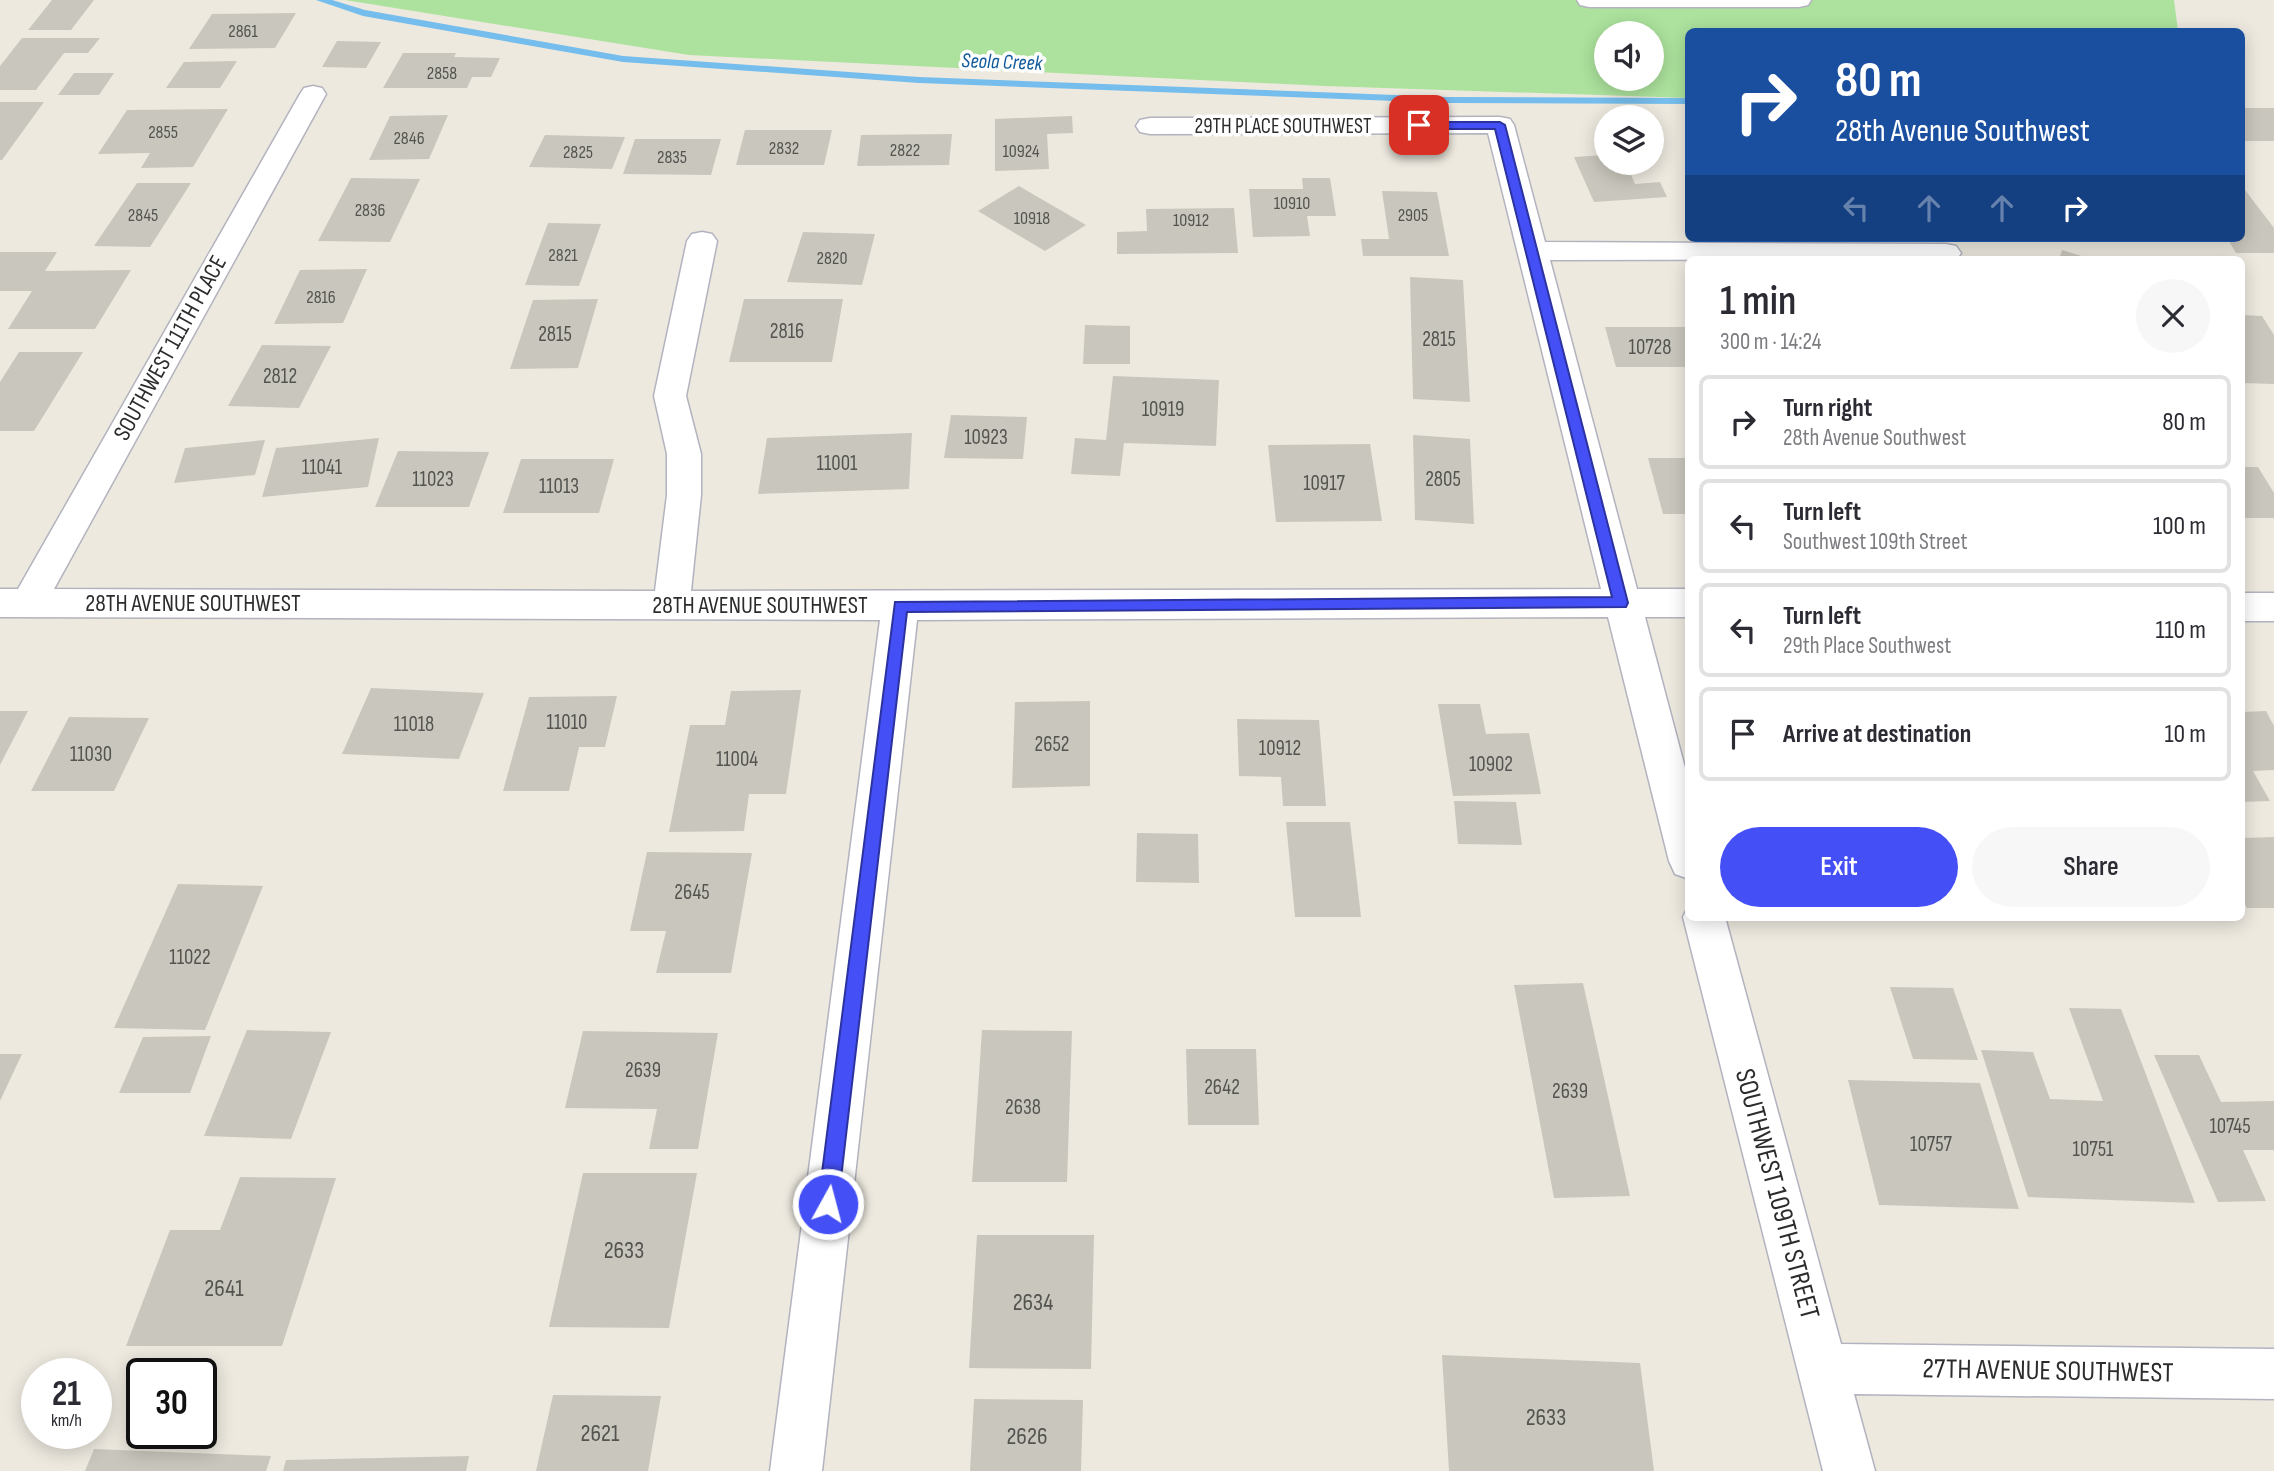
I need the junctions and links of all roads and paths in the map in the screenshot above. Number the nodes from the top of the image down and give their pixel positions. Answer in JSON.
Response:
{"nodes":[{"id":1,"x":1589,"y":0,"type":"edge"},
{"id":2,"x":1799,"y":0,"type":"edge"},
{"id":3,"x":313,"y":94,"type":"dead end"},
{"id":4,"x":1150,"y":126,"type":"dead end"},
{"id":5,"x":702,"y":241,"type":"dead end"},
{"id":6,"x":1533,"y":251,"type":"junction"},
{"id":7,"x":1946,"y":253,"type":"dead end"},
{"id":8,"x":14,"y":603,"type":"edge"},
{"id":9,"x":1621,"y":603,"type":"junction"},
{"id":10,"x":1685,"y":603,"type":"edge"},
{"id":11,"x":671,"y":605,"type":"junction"},
{"id":12,"x":900,"y":606,"type":"junction"},
{"id":13,"x":2245,"y":607,"type":"edge"},
{"id":14,"x":2274,"y":607,"type":"edge"},
{"id":15,"x":1685,"y":845,"type":"edge"},
{"id":16,"x":1705,"y":921,"type":"edge"},
{"id":17,"x":1822,"y":1368,"type":"junction"},
{"id":18,"x":2274,"y":1374,"type":"edge"},
{"id":19,"x":796,"y":1471,"type":"edge"},
{"id":20,"x":1849,"y":1471,"type":"edge"}],
"edges":[{"from":1,"to":2,"type":"street"},
{"from":3,"to":8,"type":"street","name":"SOUTHWEST 111TH PLACE"},
{"from":4,"to":6,"type":"street","name":"29TH PLACE SOUTHWEST"},
{"from":5,"to":11,"type":"street"},
{"from":6,"to":7,"type":"street"},
{"from":6,"to":9,"type":"street"},
{"from":8,"to":11,"type":"street","name":"28TH AVENUE SOUTHWEST"},
{"from":9,"to":10,"type":"street","name":"28TH AVENUE SOUTHWEST"},
{"from":9,"to":12,"type":"street","name":"28TH AVENUE SOUTHWEST"},
{"from":9,"to":15,"type":"street"},
{"from":11,"to":12,"type":"street","name":"28TH AVENUE SOUTHWEST"},
{"from":12,"to":19,"type":"street"},
{"from":13,"to":14,"type":"street"},
{"from":16,"to":17,"type":"street","name":"SOUTHWEST 109TH STREET"},
{"from":17,"to":18,"type":"street","name":"27TH AVENUE SOUTHWEST"},
{"from":17,"to":20,"type":"street","name":"SOUTHWEST 109TH STREET"}]}
